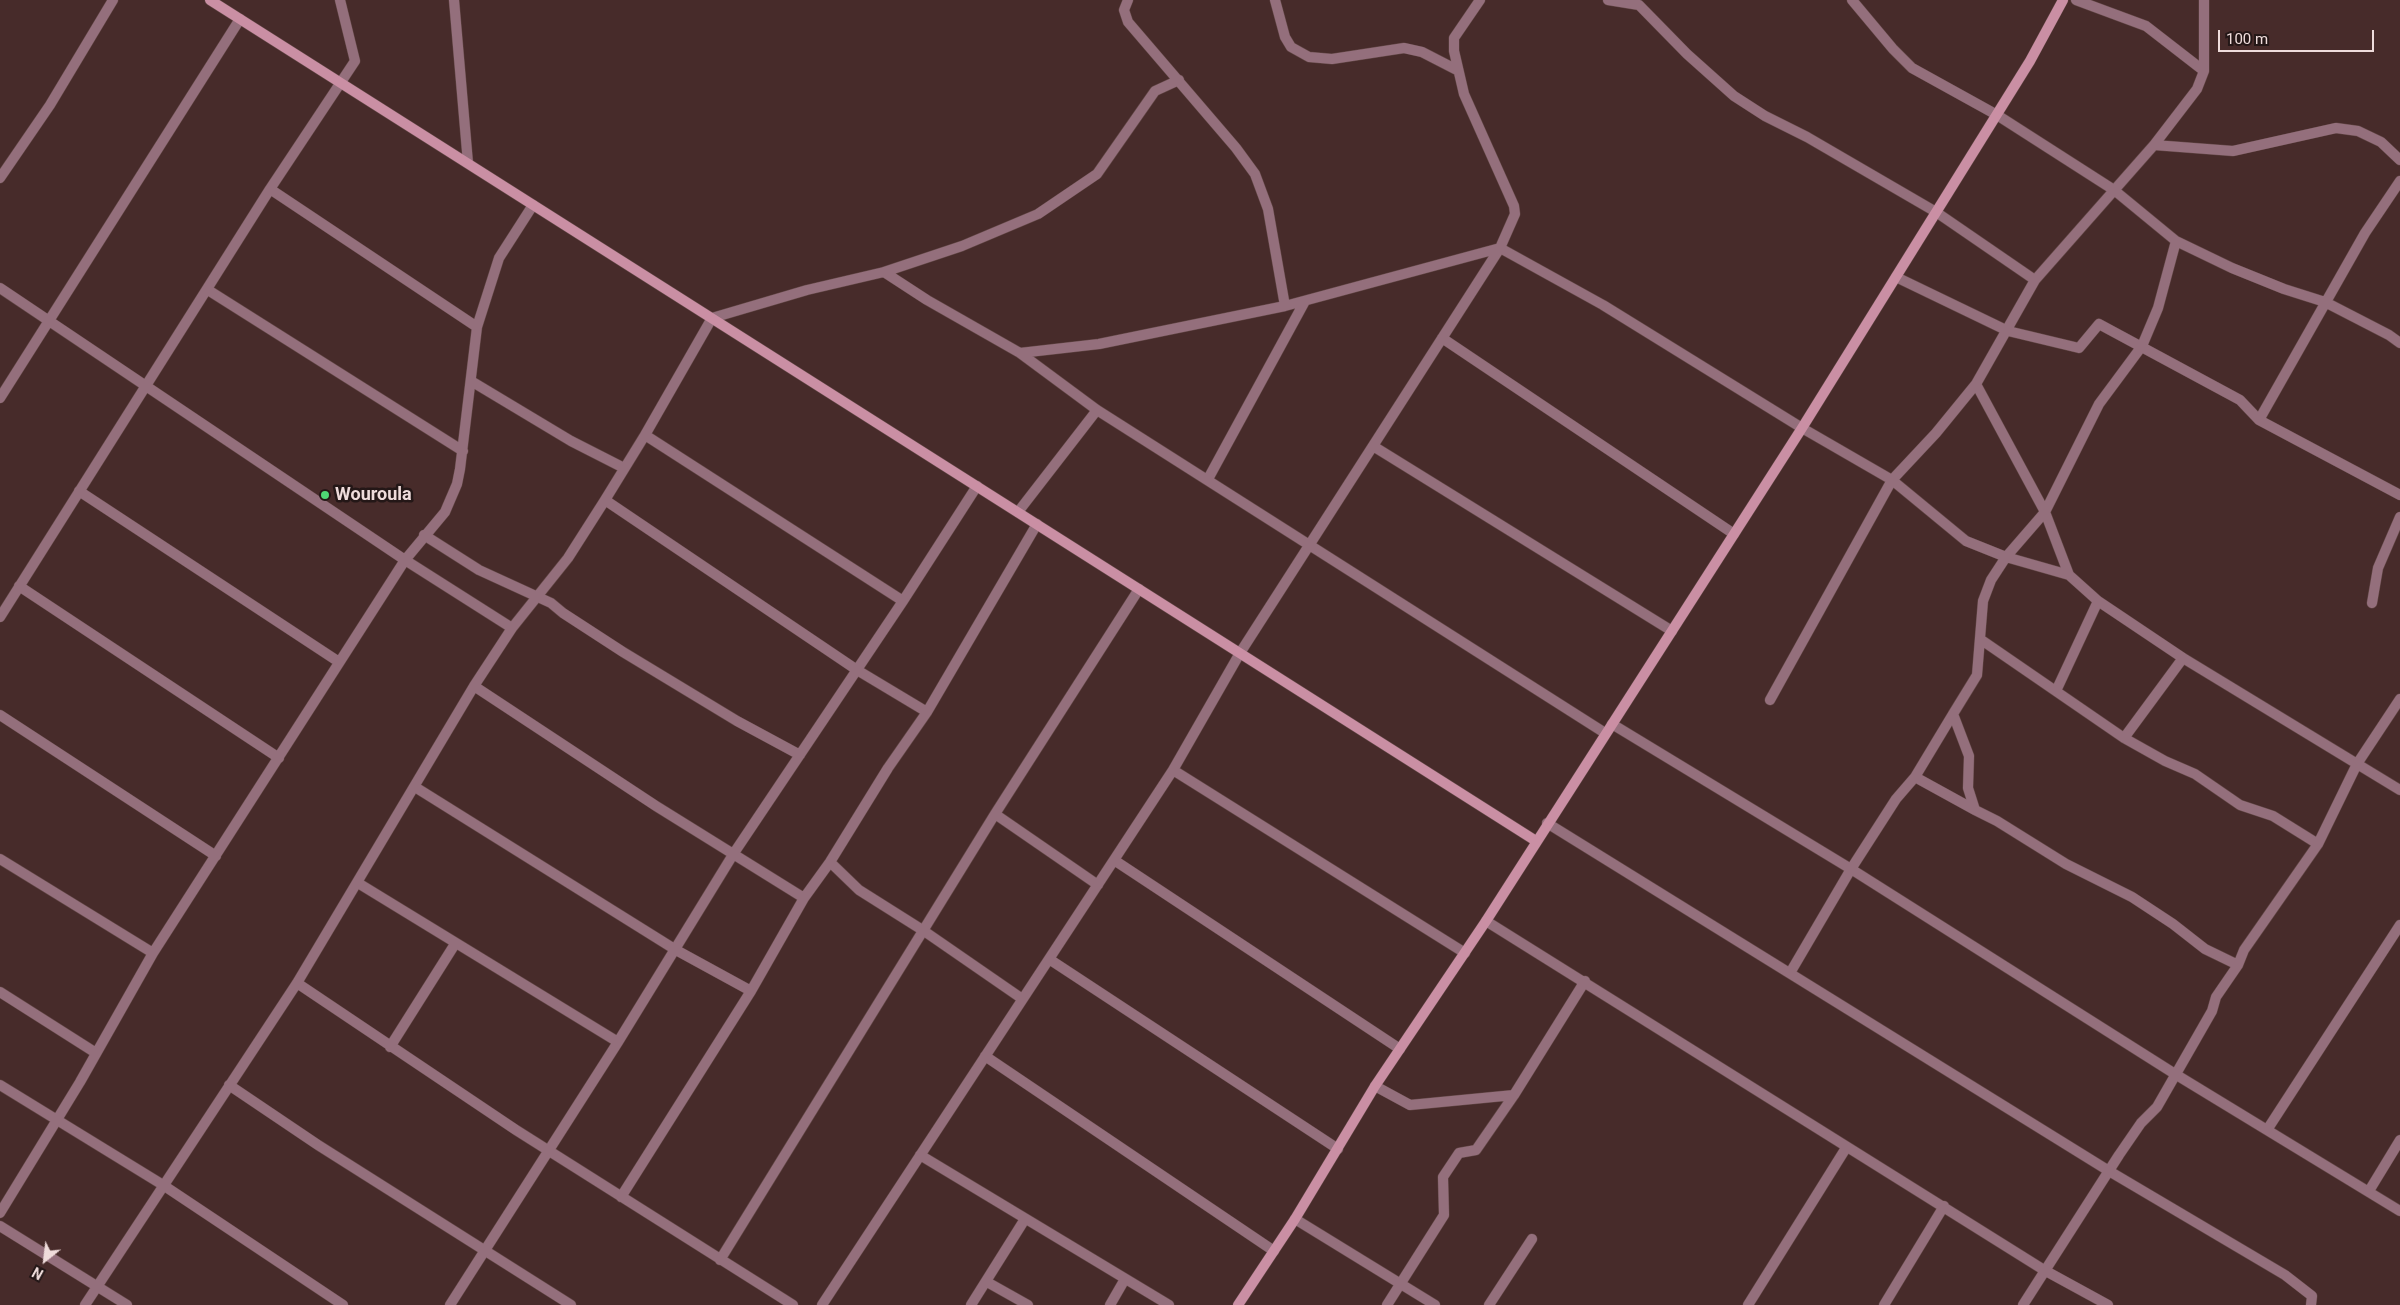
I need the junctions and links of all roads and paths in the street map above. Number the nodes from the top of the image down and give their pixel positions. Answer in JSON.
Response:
{"nodes":[{"id":1,"x":113,"y":0,"type":"edge"},
{"id":2,"x":340,"y":0,"type":"edge"},
{"id":3,"x":454,"y":0,"type":"edge"},
{"id":4,"x":1128,"y":0,"type":"edge"},
{"id":5,"x":1275,"y":0,"type":"edge"},
{"id":6,"x":1480,"y":0,"type":"edge"},
{"id":7,"x":1608,"y":0,"type":"edge"},
{"id":8,"x":1649,"y":0,"type":"edge"},
{"id":9,"x":1852,"y":0,"type":"edge"},
{"id":10,"x":2063,"y":0,"type":"edge"},
{"id":11,"x":2076,"y":0,"type":"edge"},
{"id":12,"x":2204,"y":0,"type":"edge"},
{"id":13,"x":212,"y":1,"type":"edge"},
{"id":14,"x":1639,"y":5,"type":"junction"},
{"id":15,"x":240,"y":19,"type":"junction"},
{"id":16,"x":1457,"y":70,"type":"junction"},
{"id":17,"x":2204,"y":71,"type":"junction"},
{"id":18,"x":1179,"y":80,"type":"junction"},
{"id":19,"x":342,"y":83,"type":"junction"},
{"id":20,"x":1997,"y":115,"type":"junction"},
{"id":21,"x":2154,"y":145,"type":"junction"},
{"id":22,"x":2400,"y":160,"type":"edge"},
{"id":23,"x":468,"y":164,"type":"junction"},
{"id":24,"x":0,"y":178,"type":"edge"},
{"id":25,"x":2400,"y":181,"type":"edge"},
{"id":26,"x":270,"y":189,"type":"junction"},
{"id":27,"x":2114,"y":190,"type":"junction"},
{"id":28,"x":533,"y":205,"type":"junction"},
{"id":29,"x":1936,"y":212,"type":"junction"},
{"id":30,"x":2176,"y":241,"type":"junction"},
{"id":31,"x":1500,"y":248,"type":"junction"},
{"id":32,"x":884,"y":272,"type":"junction"},
{"id":33,"x":1896,"y":277,"type":"junction"},
{"id":34,"x":2036,"y":280,"type":"junction"},
{"id":35,"x":0,"y":288,"type":"edge"},
{"id":36,"x":208,"y":290,"type":"junction"},
{"id":37,"x":1305,"y":301,"type":"junction"},
{"id":38,"x":2325,"y":302,"type":"junction"},
{"id":39,"x":1286,"y":306,"type":"junction"},
{"id":40,"x":712,"y":318,"type":"junction"},
{"id":41,"x":49,"y":320,"type":"junction"},
{"id":42,"x":477,"y":327,"type":"junction"},
{"id":43,"x":2008,"y":331,"type":"junction"},
{"id":44,"x":1442,"y":338,"type":"junction"},
{"id":45,"x":2400,"y":343,"type":"edge"},
{"id":46,"x":2142,"y":346,"type":"junction"},
{"id":47,"x":1020,"y":352,"type":"junction"},
{"id":48,"x":471,"y":381,"type":"junction"},
{"id":49,"x":1976,"y":384,"type":"junction"},
{"id":50,"x":144,"y":386,"type":"junction"},
{"id":51,"x":0,"y":398,"type":"edge"},
{"id":52,"x":1097,"y":410,"type":"junction"},
{"id":53,"x":2259,"y":420,"type":"junction"},
{"id":54,"x":1802,"y":428,"type":"junction"},
{"id":55,"x":645,"y":435,"type":"junction"},
{"id":56,"x":1373,"y":446,"type":"junction"},
{"id":57,"x":462,"y":451,"type":"junction"},
{"id":58,"x":624,"y":468,"type":"junction"},
{"id":59,"x":1208,"y":479,"type":"junction"},
{"id":60,"x":1892,"y":480,"type":"junction"},
{"id":61,"x":976,"y":486,"type":"junction"},
{"id":62,"x":79,"y":491,"type":"junction"},
{"id":63,"x":2400,"y":495,"type":"edge"},
{"id":64,"x":605,"y":500,"type":"junction"},
{"id":65,"x":1018,"y":512,"type":"junction"},
{"id":66,"x":2045,"y":512,"type":"junction"},
{"id":67,"x":2400,"y":517,"type":"edge"},
{"id":68,"x":1037,"y":524,"type":"junction"},
{"id":69,"x":1734,"y":534,"type":"junction"},
{"id":70,"x":424,"y":535,"type":"junction"},
{"id":71,"x":1310,"y":544,"type":"junction"},
{"id":72,"x":2006,"y":557,"type":"junction"},
{"id":73,"x":405,"y":560,"type":"junction"},
{"id":74,"x":2069,"y":575,"type":"junction"},
{"id":75,"x":19,"y":586,"type":"junction"},
{"id":76,"x":1139,"y":589,"type":"junction"},
{"id":77,"x":536,"y":596,"type":"junction"},
{"id":78,"x":903,"y":601,"type":"junction"},
{"id":79,"x":2098,"y":601,"type":"junction"},
{"id":80,"x":2372,"y":603,"type":"dead end"},
{"id":81,"x":0,"y":617,"type":"edge"},
{"id":82,"x":512,"y":628,"type":"junction"},
{"id":83,"x":1672,"y":631,"type":"junction"},
{"id":84,"x":1980,"y":639,"type":"junction"},
{"id":85,"x":1240,"y":653,"type":"junction"},
{"id":86,"x":2183,"y":658,"type":"junction"},
{"id":87,"x":339,"y":662,"type":"junction"},
{"id":88,"x":857,"y":670,"type":"junction"},
{"id":89,"x":474,"y":686,"type":"junction"},
{"id":90,"x":2056,"y":691,"type":"junction"},
{"id":91,"x":2400,"y":699,"type":"edge"},
{"id":92,"x":1770,"y":700,"type":"dead end"},
{"id":93,"x":926,"y":712,"type":"junction"},
{"id":94,"x":1953,"y":714,"type":"junction"},
{"id":95,"x":0,"y":715,"type":"edge"},
{"id":96,"x":1612,"y":724,"type":"junction"},
{"id":97,"x":1605,"y":733,"type":"junction"},
{"id":98,"x":2124,"y":738,"type":"junction"},
{"id":99,"x":800,"y":755,"type":"junction"},
{"id":100,"x":278,"y":758,"type":"junction"},
{"id":101,"x":2357,"y":764,"type":"junction"},
{"id":102,"x":1173,"y":770,"type":"junction"},
{"id":103,"x":1915,"y":777,"type":"junction"},
{"id":104,"x":415,"y":787,"type":"junction"},
{"id":105,"x":2400,"y":790,"type":"edge"},
{"id":106,"x":1975,"y":810,"type":"junction"},
{"id":107,"x":995,"y":814,"type":"junction"},
{"id":108,"x":1547,"y":823,"type":"junction"},
{"id":109,"x":1536,"y":840,"type":"junction"},
{"id":110,"x":2318,"y":844,"type":"junction"},
{"id":111,"x":734,"y":854,"type":"junction"},
{"id":112,"x":216,"y":856,"type":"junction"},
{"id":113,"x":0,"y":858,"type":"edge"},
{"id":114,"x":1114,"y":860,"type":"junction"},
{"id":115,"x":830,"y":862,"type":"junction"},
{"id":116,"x":1851,"y":869,"type":"junction"},
{"id":117,"x":358,"y":883,"type":"junction"},
{"id":118,"x":1098,"y":885,"type":"junction"},
{"id":119,"x":804,"y":898,"type":"junction"},
{"id":120,"x":1486,"y":921,"type":"junction"},
{"id":121,"x":2400,"y":926,"type":"edge"},
{"id":122,"x":924,"y":931,"type":"junction"},
{"id":123,"x":455,"y":944,"type":"junction"},
{"id":124,"x":676,"y":950,"type":"junction"},
{"id":125,"x":153,"y":953,"type":"junction"},
{"id":126,"x":1465,"y":953,"type":"junction"},
{"id":127,"x":1049,"y":959,"type":"junction"},
{"id":128,"x":2238,"y":965,"type":"junction"},
{"id":129,"x":1790,"y":973,"type":"junction"},
{"id":130,"x":1586,"y":981,"type":"junction"},
{"id":131,"x":297,"y":983,"type":"junction"},
{"id":132,"x":751,"y":991,"type":"junction"},
{"id":133,"x":0,"y":992,"type":"edge"},
{"id":134,"x":1021,"y":998,"type":"junction"},
{"id":135,"x":618,"y":1042,"type":"junction"},
{"id":136,"x":390,"y":1047,"type":"junction"},
{"id":137,"x":1400,"y":1049,"type":"junction"},
{"id":138,"x":96,"y":1052,"type":"junction"},
{"id":139,"x":985,"y":1056,"type":"junction"},
{"id":140,"x":2174,"y":1074,"type":"junction"},
{"id":141,"x":0,"y":1085,"type":"edge"},
{"id":142,"x":229,"y":1085,"type":"junction"},
{"id":143,"x":1375,"y":1086,"type":"junction"},
{"id":144,"x":1514,"y":1095,"type":"junction"},
{"id":145,"x":56,"y":1120,"type":"junction"},
{"id":146,"x":2268,"y":1130,"type":"junction"},
{"id":147,"x":2400,"y":1140,"type":"edge"},
{"id":148,"x":1846,"y":1148,"type":"junction"},
{"id":149,"x":1338,"y":1149,"type":"junction"},
{"id":150,"x":548,"y":1150,"type":"junction"},
{"id":151,"x":920,"y":1156,"type":"junction"},
{"id":152,"x":2110,"y":1171,"type":"junction"},
{"id":153,"x":163,"y":1185,"type":"junction"},
{"id":154,"x":2369,"y":1191,"type":"junction"},
{"id":155,"x":621,"y":1197,"type":"junction"},
{"id":156,"x":1944,"y":1206,"type":"junction"},
{"id":157,"x":2400,"y":1212,"type":"edge"},
{"id":158,"x":0,"y":1213,"type":"edge"},
{"id":159,"x":1026,"y":1219,"type":"junction"},
{"id":160,"x":1295,"y":1219,"type":"junction"},
{"id":161,"x":0,"y":1226,"type":"edge"},
{"id":162,"x":1532,"y":1239,"type":"dead end"},
{"id":163,"x":485,"y":1250,"type":"junction"},
{"id":164,"x":1274,"y":1251,"type":"junction"},
{"id":165,"x":720,"y":1260,"type":"junction"},
{"id":166,"x":2044,"y":1270,"type":"junction"},
{"id":167,"x":1125,"y":1279,"type":"junction"},
{"id":168,"x":987,"y":1282,"type":"junction"},
{"id":169,"x":1400,"y":1283,"type":"junction"},
{"id":170,"x":98,"y":1286,"type":"junction"},
{"id":171,"x":778,"y":1301,"type":"edge"},
{"id":172,"x":85,"y":1305,"type":"edge"},
{"id":173,"x":127,"y":1305,"type":"edge"},
{"id":174,"x":343,"y":1305,"type":"edge"},
{"id":175,"x":450,"y":1305,"type":"edge"},
{"id":176,"x":571,"y":1305,"type":"edge"},
{"id":177,"x":793,"y":1305,"type":"edge"},
{"id":178,"x":822,"y":1305,"type":"edge"},
{"id":179,"x":971,"y":1305,"type":"edge"},
{"id":180,"x":1028,"y":1305,"type":"edge"},
{"id":181,"x":1110,"y":1305,"type":"edge"},
{"id":182,"x":1169,"y":1305,"type":"edge"},
{"id":183,"x":1238,"y":1305,"type":"edge"},
{"id":184,"x":1387,"y":1305,"type":"edge"},
{"id":185,"x":1435,"y":1305,"type":"edge"},
{"id":186,"x":1489,"y":1305,"type":"edge"},
{"id":187,"x":1748,"y":1305,"type":"edge"},
{"id":188,"x":1884,"y":1305,"type":"edge"},
{"id":189,"x":2023,"y":1305,"type":"edge"},
{"id":190,"x":2108,"y":1305,"type":"edge"},
{"id":191,"x":2311,"y":1305,"type":"edge"}],
"edges":[{"from":1,"to":24,"type":"street"},
{"from":2,"to":19,"type":"street"},
{"from":3,"to":23,"type":"street"},
{"from":4,"to":18,"type":"street"},
{"from":5,"to":16,"type":"street"},
{"from":6,"to":16,"type":"street"},
{"from":7,"to":14,"type":"street"},
{"from":8,"to":14,"type":"street"},
{"from":9,"to":20,"type":"street"},
{"from":10,"to":20,"type":"street"},
{"from":11,"to":17,"type":"street"},
{"from":12,"to":17,"type":"street"},
{"from":13,"to":15,"type":"street"},
{"from":14,"to":29,"type":"street"},
{"from":15,"to":19,"type":"street"},
{"from":15,"to":41,"type":"street"},
{"from":16,"to":31,"type":"street"},
{"from":17,"to":21,"type":"street"},
{"from":18,"to":32,"type":"street"},
{"from":18,"to":39,"type":"street"},
{"from":19,"to":23,"type":"street"},
{"from":19,"to":26,"type":"street"},
{"from":20,"to":27,"type":"street"},
{"from":20,"to":29,"type":"street"},
{"from":21,"to":22,"type":"street"},
{"from":21,"to":27,"type":"street"},
{"from":23,"to":28,"type":"street"},
{"from":25,"to":38,"type":"street"},
{"from":26,"to":36,"type":"street"},
{"from":26,"to":42,"type":"street"},
{"from":27,"to":30,"type":"street"},
{"from":27,"to":34,"type":"street"},
{"from":28,"to":40,"type":"street"},
{"from":28,"to":42,"type":"street"},
{"from":29,"to":33,"type":"street"},
{"from":29,"to":34,"type":"street"},
{"from":30,"to":38,"type":"street"},
{"from":30,"to":46,"type":"street"},
{"from":31,"to":37,"type":"street"},
{"from":31,"to":44,"type":"street"},
{"from":31,"to":54,"type":"street"},
{"from":32,"to":40,"type":"street"},
{"from":32,"to":47,"type":"street"},
{"from":33,"to":43,"type":"street"},
{"from":33,"to":54,"type":"street"},
{"from":34,"to":43,"type":"street"},
{"from":35,"to":41,"type":"street"},
{"from":36,"to":50,"type":"street"},
{"from":36,"to":57,"type":"street"},
{"from":37,"to":39,"type":"street"},
{"from":37,"to":59,"type":"street"},
{"from":38,"to":45,"type":"street"},
{"from":38,"to":53,"type":"street"},
{"from":39,"to":47,"type":"street"},
{"from":40,"to":55,"type":"street"},
{"from":40,"to":61,"type":"street"},
{"from":41,"to":50,"type":"street"},
{"from":41,"to":51,"type":"street"},
{"from":42,"to":48,"type":"street"},
{"from":43,"to":46,"type":"street"},
{"from":43,"to":49,"type":"street"},
{"from":44,"to":56,"type":"street"},
{"from":44,"to":69,"type":"street"},
{"from":46,"to":53,"type":"street"},
{"from":46,"to":66,"type":"street"},
{"from":47,"to":52,"type":"street"},
{"from":48,"to":57,"type":"street"},
{"from":48,"to":58,"type":"street"},
{"from":49,"to":60,"type":"street"},
{"from":49,"to":66,"type":"street"},
{"from":50,"to":62,"type":"street"},
{"from":50,"to":73,"type":"street"},
{"from":52,"to":59,"type":"street"},
{"from":52,"to":65,"type":"street"},
{"from":53,"to":63,"type":"street"},
{"from":54,"to":60,"type":"street"},
{"from":54,"to":69,"type":"street"},
{"from":55,"to":58,"type":"street"},
{"from":55,"to":78,"type":"street"},
{"from":56,"to":71,"type":"street"},
{"from":56,"to":83,"type":"street"},
{"from":57,"to":70,"type":"street"},
{"from":58,"to":64,"type":"street"},
{"from":59,"to":71,"type":"street"},
{"from":60,"to":72,"type":"street"},
{"from":60,"to":92,"type":"street"},
{"from":61,"to":65,"type":"street"},
{"from":61,"to":78,"type":"street"},
{"from":62,"to":75,"type":"street"},
{"from":62,"to":87,"type":"street"},
{"from":64,"to":77,"type":"street"},
{"from":64,"to":88,"type":"street"},
{"from":65,"to":68,"type":"street"},
{"from":66,"to":72,"type":"street"},
{"from":66,"to":74,"type":"street"},
{"from":67,"to":80,"type":"street"},
{"from":68,"to":76,"type":"street"},
{"from":68,"to":93,"type":"street"},
{"from":69,"to":83,"type":"street"},
{"from":70,"to":73,"type":"street"},
{"from":70,"to":77,"type":"street"},
{"from":71,"to":85,"type":"street"},
{"from":71,"to":97,"type":"street"},
{"from":72,"to":74,"type":"street"},
{"from":72,"to":84,"type":"street"},
{"from":73,"to":82,"type":"street"},
{"from":73,"to":87,"type":"street"},
{"from":74,"to":79,"type":"street"},
{"from":75,"to":81,"type":"street"},
{"from":75,"to":100,"type":"street"},
{"from":76,"to":85,"type":"street"},
{"from":76,"to":107,"type":"street"},
{"from":77,"to":82,"type":"street"},
{"from":77,"to":99,"type":"street"},
{"from":78,"to":88,"type":"street"},
{"from":79,"to":86,"type":"street"},
{"from":79,"to":90,"type":"street"},
{"from":82,"to":89,"type":"street"},
{"from":83,"to":96,"type":"street"},
{"from":84,"to":90,"type":"street"},
{"from":84,"to":94,"type":"street"},
{"from":85,"to":102,"type":"street"},
{"from":85,"to":109,"type":"street"},
{"from":86,"to":98,"type":"street"},
{"from":86,"to":101,"type":"street"},
{"from":87,"to":100,"type":"street"},
{"from":88,"to":93,"type":"street"},
{"from":88,"to":99,"type":"street"},
{"from":89,"to":104,"type":"street"},
{"from":89,"to":111,"type":"street"},
{"from":90,"to":98,"type":"street"},
{"from":91,"to":101,"type":"street"},
{"from":93,"to":115,"type":"street"},
{"from":94,"to":103,"type":"street"},
{"from":94,"to":106,"type":"street"},
{"from":95,"to":112,"type":"street"},
{"from":96,"to":97,"type":"street"},
{"from":96,"to":116,"type":"street"},
{"from":97,"to":108,"type":"street"},
{"from":98,"to":110,"type":"street"},
{"from":99,"to":111,"type":"street"},
{"from":100,"to":112,"type":"street"},
{"from":101,"to":105,"type":"street"},
{"from":101,"to":110,"type":"street"},
{"from":102,"to":114,"type":"street"},
{"from":102,"to":126,"type":"street"},
{"from":103,"to":106,"type":"street"},
{"from":103,"to":116,"type":"street"},
{"from":104,"to":117,"type":"street"},
{"from":104,"to":124,"type":"street"},
{"from":106,"to":128,"type":"street"},
{"from":107,"to":118,"type":"street"},
{"from":107,"to":122,"type":"street"},
{"from":108,"to":109,"type":"street"},
{"from":108,"to":129,"type":"street"},
{"from":109,"to":120,"type":"street"},
{"from":110,"to":128,"type":"street"},
{"from":111,"to":119,"type":"street"},
{"from":111,"to":124,"type":"street"},
{"from":112,"to":125,"type":"street"},
{"from":113,"to":125,"type":"street"},
{"from":114,"to":118,"type":"street"},
{"from":114,"to":137,"type":"street"},
{"from":115,"to":119,"type":"street"},
{"from":115,"to":122,"type":"street"},
{"from":116,"to":129,"type":"street"},
{"from":116,"to":140,"type":"street"},
{"from":117,"to":123,"type":"street"},
{"from":117,"to":131,"type":"street"},
{"from":118,"to":127,"type":"street"},
{"from":119,"to":132,"type":"street"},
{"from":120,"to":126,"type":"street"},
{"from":120,"to":130,"type":"street"},
{"from":121,"to":146,"type":"street"},
{"from":122,"to":134,"type":"street"},
{"from":122,"to":165,"type":"street"},
{"from":123,"to":135,"type":"street"},
{"from":123,"to":136,"type":"street"},
{"from":124,"to":132,"type":"street"},
{"from":124,"to":135,"type":"street"},
{"from":125,"to":138,"type":"street"},
{"from":126,"to":137,"type":"street"},
{"from":127,"to":134,"type":"street"},
{"from":127,"to":149,"type":"street"},
{"from":128,"to":140,"type":"street"},
{"from":129,"to":152,"type":"street"},
{"from":130,"to":144,"type":"street"},
{"from":130,"to":148,"type":"street"},
{"from":131,"to":136,"type":"street"},
{"from":131,"to":142,"type":"street"},
{"from":132,"to":155,"type":"street"},
{"from":133,"to":138,"type":"street"},
{"from":134,"to":139,"type":"street"},
{"from":135,"to":150,"type":"street"},
{"from":136,"to":150,"type":"street"},
{"from":137,"to":143,"type":"street"},
{"from":138,"to":145,"type":"street"},
{"from":139,"to":151,"type":"street"},
{"from":139,"to":164,"type":"street"},
{"from":140,"to":146,"type":"street"},
{"from":140,"to":152,"type":"street"},
{"from":141,"to":145,"type":"street"},
{"from":142,"to":153,"type":"street"},
{"from":142,"to":163,"type":"street"},
{"from":143,"to":144,"type":"street"},
{"from":143,"to":149,"type":"street"},
{"from":144,"to":169,"type":"street"},
{"from":145,"to":153,"type":"street"},
{"from":145,"to":158,"type":"street"},
{"from":146,"to":154,"type":"street"},
{"from":147,"to":154,"type":"street"},
{"from":148,"to":156,"type":"street"},
{"from":148,"to":187,"type":"street"},
{"from":149,"to":160,"type":"street"},
{"from":150,"to":155,"type":"street"},
{"from":150,"to":163,"type":"street"},
{"from":151,"to":159,"type":"street"},
{"from":151,"to":178,"type":"street"},
{"from":152,"to":166,"type":"street"},
{"from":152,"to":191,"type":"street"},
{"from":153,"to":170,"type":"street"},
{"from":153,"to":174,"type":"street"},
{"from":154,"to":157,"type":"street"},
{"from":155,"to":165,"type":"street"},
{"from":156,"to":166,"type":"street"},
{"from":156,"to":188,"type":"street"},
{"from":159,"to":167,"type":"street"},
{"from":159,"to":168,"type":"street"},
{"from":160,"to":164,"type":"street"},
{"from":160,"to":169,"type":"street"},
{"from":161,"to":170,"type":"street"},
{"from":162,"to":186,"type":"street"},
{"from":163,"to":175,"type":"street"},
{"from":163,"to":176,"type":"street"},
{"from":164,"to":183,"type":"street"},
{"from":165,"to":171,"type":"street"},
{"from":166,"to":189,"type":"street"},
{"from":166,"to":190,"type":"street"},
{"from":167,"to":181,"type":"street"},
{"from":167,"to":182,"type":"street"},
{"from":168,"to":179,"type":"street"},
{"from":168,"to":180,"type":"street"},
{"from":169,"to":184,"type":"street"},
{"from":169,"to":185,"type":"street"},
{"from":170,"to":172,"type":"street"},
{"from":170,"to":173,"type":"street"},
{"from":171,"to":177,"type":"street"}]}
